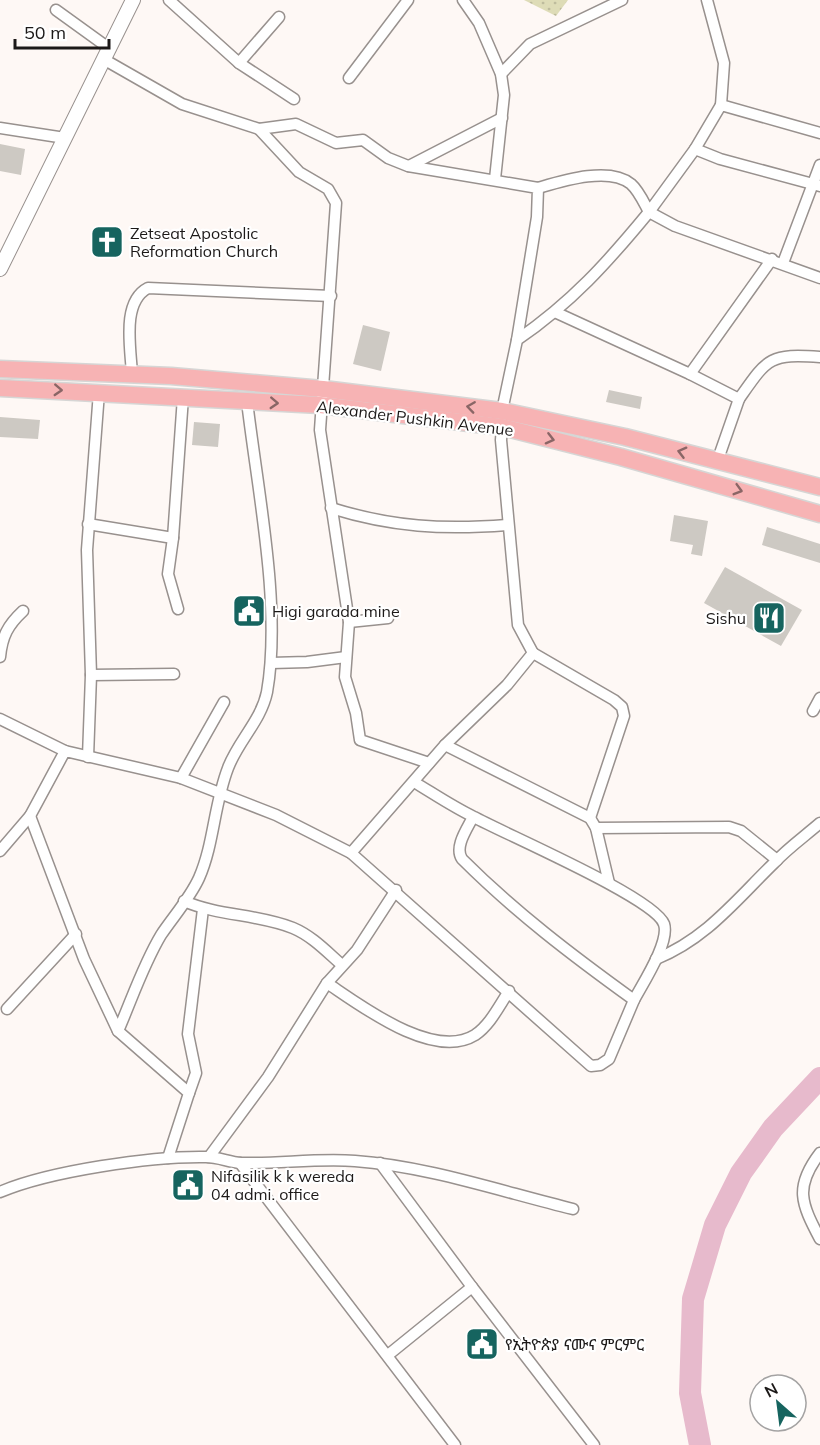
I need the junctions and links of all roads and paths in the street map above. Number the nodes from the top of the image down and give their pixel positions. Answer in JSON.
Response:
{"nodes":[{"id":1,"x":133,"y":0,"type":"edge"},
{"id":2,"x":169,"y":0,"type":"edge"},
{"id":3,"x":408,"y":0,"type":"edge"},
{"id":4,"x":463,"y":0,"type":"edge"},
{"id":5,"x":622,"y":0,"type":"edge"},
{"id":6,"x":707,"y":0,"type":"edge"},
{"id":7,"x":56,"y":10,"type":"dead end"},
{"id":8,"x":279,"y":16,"type":"dead end"},
{"id":9,"x":107,"y":55,"type":"junction"},
{"id":10,"x":239,"y":63,"type":"junction"},
{"id":11,"x":501,"y":74,"type":"junction"},
{"id":12,"x":349,"y":78,"type":"dead end"},
{"id":13,"x":294,"y":99,"type":"dead end"},
{"id":14,"x":721,"y":105,"type":"junction"},
{"id":15,"x":502,"y":118,"type":"junction"},
{"id":16,"x":0,"y":128,"type":"edge"},
{"id":17,"x":259,"y":129,"type":"junction"},
{"id":18,"x":820,"y":133,"type":"edge"},
{"id":19,"x":65,"y":138,"type":"junction"},
{"id":20,"x":695,"y":149,"type":"junction"},
{"id":21,"x":820,"y":165,"type":"edge"},
{"id":22,"x":408,"y":166,"type":"junction"},
{"id":23,"x":495,"y":179,"type":"junction"},
{"id":24,"x":817,"y":185,"type":"edge"},
{"id":25,"x":538,"y":188,"type":"junction"},
{"id":26,"x":649,"y":212,"type":"junction"},
{"id":27,"x":778,"y":261,"type":"junction"},
{"id":28,"x":0,"y":269,"type":"edge"},
{"id":29,"x":820,"y":278,"type":"edge"},
{"id":30,"x":331,"y":297,"type":"junction"},
{"id":31,"x":557,"y":313,"type":"junction"},
{"id":32,"x":518,"y":340,"type":"junction"},
{"id":33,"x":820,"y":357,"type":"edge"},
{"id":34,"x":0,"y":369,"type":"edge"},
{"id":35,"x":690,"y":374,"type":"junction"},
{"id":36,"x":132,"y":375,"type":"junction"},
{"id":37,"x":171,"y":376,"type":"junction"},
{"id":38,"x":0,"y":388,"type":"edge"},
{"id":39,"x":99,"y":392,"type":"junction"},
{"id":40,"x":176,"y":396,"type":"junction"},
{"id":41,"x":322,"y":397,"type":"junction"},
{"id":42,"x":739,"y":399,"type":"junction"},
{"id":43,"x":247,"y":401,"type":"junction"},
{"id":44,"x":502,"y":419,"type":"junction"},
{"id":45,"x":717,"y":462,"type":"junction"},
{"id":46,"x":820,"y":487,"type":"edge"},
{"id":47,"x":331,"y":508,"type":"junction"},
{"id":48,"x":820,"y":514,"type":"edge"},
{"id":49,"x":88,"y":524,"type":"junction"},
{"id":50,"x":507,"y":525,"type":"junction"},
{"id":51,"x":173,"y":538,"type":"junction"},
{"id":52,"x":178,"y":609,"type":"dead end"},
{"id":53,"x":23,"y":611,"type":"dead end"},
{"id":54,"x":388,"y":618,"type":"dead end"},
{"id":55,"x":349,"y":622,"type":"junction"},
{"id":56,"x":533,"y":653,"type":"junction"},
{"id":57,"x":0,"y":657,"type":"edge"},
{"id":58,"x":346,"y":657,"type":"junction"},
{"id":59,"x":271,"y":663,"type":"junction"},
{"id":60,"x":174,"y":674,"type":"dead end"},
{"id":61,"x":92,"y":675,"type":"junction"},
{"id":62,"x":820,"y":698,"type":"edge"},
{"id":63,"x":224,"y":702,"type":"dead end"},
{"id":64,"x":813,"y":711,"type":"dead end"},
{"id":65,"x":0,"y":719,"type":"edge"},
{"id":66,"x":445,"y":745,"type":"junction"},
{"id":67,"x":65,"y":751,"type":"junction"},
{"id":68,"x":88,"y":757,"type":"junction"},
{"id":69,"x":429,"y":763,"type":"junction"},
{"id":70,"x":182,"y":778,"type":"junction"},
{"id":71,"x":414,"y":782,"type":"junction"},
{"id":72,"x":219,"y":792,"type":"junction"},
{"id":73,"x":30,"y":816,"type":"junction"},
{"id":74,"x":472,"y":817,"type":"junction"},
{"id":75,"x":593,"y":823,"type":"junction"},
{"id":76,"x":820,"y":823,"type":"edge"},
{"id":77,"x":0,"y":850,"type":"edge"},
{"id":78,"x":351,"y":853,"type":"junction"},
{"id":79,"x":777,"y":860,"type":"junction"},
{"id":80,"x":609,"y":883,"type":"junction"},
{"id":81,"x":396,"y":890,"type":"junction"},
{"id":82,"x":184,"y":901,"type":"junction"},
{"id":83,"x":203,"y":909,"type":"junction"},
{"id":84,"x":76,"y":934,"type":"junction"},
{"id":85,"x":656,"y":959,"type":"junction"},
{"id":86,"x":342,"y":965,"type":"junction"},
{"id":87,"x":327,"y":983,"type":"junction"},
{"id":88,"x":509,"y":991,"type":"junction"},
{"id":89,"x":634,"y":1000,"type":"junction"},
{"id":90,"x":7,"y":1009,"type":"dead end"},
{"id":91,"x":118,"y":1031,"type":"junction"},
{"id":92,"x":189,"y":1093,"type":"junction"},
{"id":93,"x":820,"y":1153,"type":"edge"},
{"id":94,"x":208,"y":1157,"type":"junction"},
{"id":95,"x":168,"y":1158,"type":"junction"},
{"id":96,"x":240,"y":1163,"type":"junction"},
{"id":97,"x":380,"y":1163,"type":"junction"},
{"id":98,"x":1,"y":1189,"type":"edge"},
{"id":99,"x":573,"y":1209,"type":"dead end"},
{"id":100,"x":819,"y":1234,"type":"edge"},
{"id":101,"x":472,"y":1287,"type":"junction"},
{"id":102,"x":388,"y":1355,"type":"junction"},
{"id":103,"x":455,"y":1445,"type":"edge"},
{"id":104,"x":594,"y":1445,"type":"edge"}],
"edges":[{"from":1,"to":9,"type":"street"},
{"from":2,"to":10,"type":"street"},
{"from":3,"to":12,"type":"street"},
{"from":4,"to":11,"type":"street"},
{"from":5,"to":11,"type":"street"},
{"from":6,"to":14,"type":"street"},
{"from":7,"to":9,"type":"street"},
{"from":8,"to":10,"type":"street"},
{"from":9,"to":17,"type":"street"},
{"from":9,"to":19,"type":"street"},
{"from":10,"to":13,"type":"street"},
{"from":11,"to":15,"type":"street"},
{"from":14,"to":18,"type":"street"},
{"from":14,"to":20,"type":"street"},
{"from":15,"to":22,"type":"street"},
{"from":15,"to":23,"type":"street"},
{"from":16,"to":19,"type":"street"},
{"from":17,"to":22,"type":"street"},
{"from":17,"to":30,"type":"street"},
{"from":19,"to":28,"type":"street"},
{"from":20,"to":24,"type":"street"},
{"from":20,"to":26,"type":"street"},
{"from":21,"to":24,"type":"street"},
{"from":22,"to":23,"type":"street"},
{"from":23,"to":25,"type":"street"},
{"from":24,"to":27,"type":"street"},
{"from":25,"to":26,"type":"street"},
{"from":25,"to":32,"type":"street"},
{"from":26,"to":27,"type":"street"},
{"from":26,"to":31,"type":"street"},
{"from":27,"to":29,"type":"street"},
{"from":27,"to":35,"type":"street"},
{"from":30,"to":36,"type":"street"},
{"from":30,"to":41,"type":"street"},
{"from":31,"to":32,"type":"street"},
{"from":31,"to":35,"type":"street"},
{"from":32,"to":44,"type":"street"},
{"from":33,"to":42,"type":"street"},
{"from":34,"to":36,"type":"main road","name":"Alexander Pushkin Avenue"},
{"from":35,"to":42,"type":"street"},
{"from":36,"to":37,"type":"main road","name":"Alexander Pushkin Avenue"},
{"from":37,"to":40,"type":"main road"},
{"from":37,"to":41,"type":"main road","name":"Alexander Pushkin Avenue"},
{"from":38,"to":39,"type":"main road","name":"Alexander Pushkin Avenue","one_way":true},
{"from":39,"to":40,"type":"main road","name":"Alexander Pushkin Avenue"},
{"from":39,"to":49,"type":"street"},
{"from":40,"to":43,"type":"main road","name":"Alexander Pushkin Avenue"},
{"from":40,"to":51,"type":"street"},
{"from":43,"to":41,"type":"main road","name":"Alexander Pushkin Avenue","one_way":true},
{"from":41,"to":44,"type":"main road","name":"Alexander Pushkin Avenue"},
{"from":41,"to":47,"type":"street"},
{"from":42,"to":45,"type":"street"},
{"from":43,"to":59,"type":"street"},
{"from":45,"to":44,"type":"main road","name":"Alexander Pushkin Avenue","one_way":true},
{"from":44,"to":48,"type":"main road","name":"Alexander Pushkin Avenue","one_way":true},
{"from":44,"to":50,"type":"street"},
{"from":45,"to":46,"type":"main road","name":"Alexander Pushkin Avenue"},
{"from":47,"to":50,"type":"street"},
{"from":47,"to":55,"type":"street"},
{"from":49,"to":51,"type":"street"},
{"from":49,"to":61,"type":"street"},
{"from":50,"to":56,"type":"street"},
{"from":51,"to":52,"type":"street"},
{"from":53,"to":57,"type":"street"},
{"from":54,"to":55,"type":"street"},
{"from":55,"to":58,"type":"street"},
{"from":56,"to":66,"type":"street"},
{"from":56,"to":75,"type":"street"},
{"from":58,"to":59,"type":"street"},
{"from":58,"to":69,"type":"street"},
{"from":59,"to":72,"type":"street"},
{"from":60,"to":61,"type":"street"},
{"from":61,"to":68,"type":"street"},
{"from":62,"to":64,"type":"street"},
{"from":63,"to":70,"type":"street"},
{"from":65,"to":67,"type":"street"},
{"from":66,"to":69,"type":"street"},
{"from":66,"to":75,"type":"street"},
{"from":67,"to":68,"type":"street"},
{"from":67,"to":73,"type":"street"},
{"from":68,"to":70,"type":"street"},
{"from":69,"to":71,"type":"street"},
{"from":70,"to":72,"type":"street"},
{"from":71,"to":74,"type":"street"},
{"from":71,"to":78,"type":"street"},
{"from":72,"to":78,"type":"street"},
{"from":72,"to":82,"type":"street"},
{"from":73,"to":77,"type":"street"},
{"from":73,"to":84,"type":"street"},
{"from":74,"to":80,"type":"street"},
{"from":74,"to":89,"type":"street"},
{"from":75,"to":79,"type":"street"},
{"from":75,"to":80,"type":"street"},
{"from":76,"to":79,"type":"street"},
{"from":78,"to":81,"type":"street"},
{"from":79,"to":85,"type":"street"},
{"from":80,"to":85,"type":"street"},
{"from":81,"to":86,"type":"street"},
{"from":81,"to":88,"type":"street"},
{"from":82,"to":83,"type":"street"},
{"from":82,"to":91,"type":"street"},
{"from":83,"to":86,"type":"street"},
{"from":83,"to":92,"type":"street"},
{"from":84,"to":90,"type":"street"},
{"from":84,"to":91,"type":"street"},
{"from":85,"to":89,"type":"street"},
{"from":86,"to":87,"type":"street"},
{"from":87,"to":88,"type":"street"},
{"from":87,"to":94,"type":"street"},
{"from":88,"to":89,"type":"street"},
{"from":91,"to":92,"type":"street"},
{"from":92,"to":95,"type":"street"},
{"from":93,"to":100,"type":"street"},
{"from":94,"to":95,"type":"street"},
{"from":94,"to":96,"type":"street"},
{"from":95,"to":98,"type":"street"},
{"from":96,"to":97,"type":"street"},
{"from":96,"to":102,"type":"street"},
{"from":97,"to":99,"type":"street"},
{"from":97,"to":101,"type":"street"},
{"from":101,"to":102,"type":"street"},
{"from":101,"to":104,"type":"street"},
{"from":102,"to":103,"type":"street"}]}
